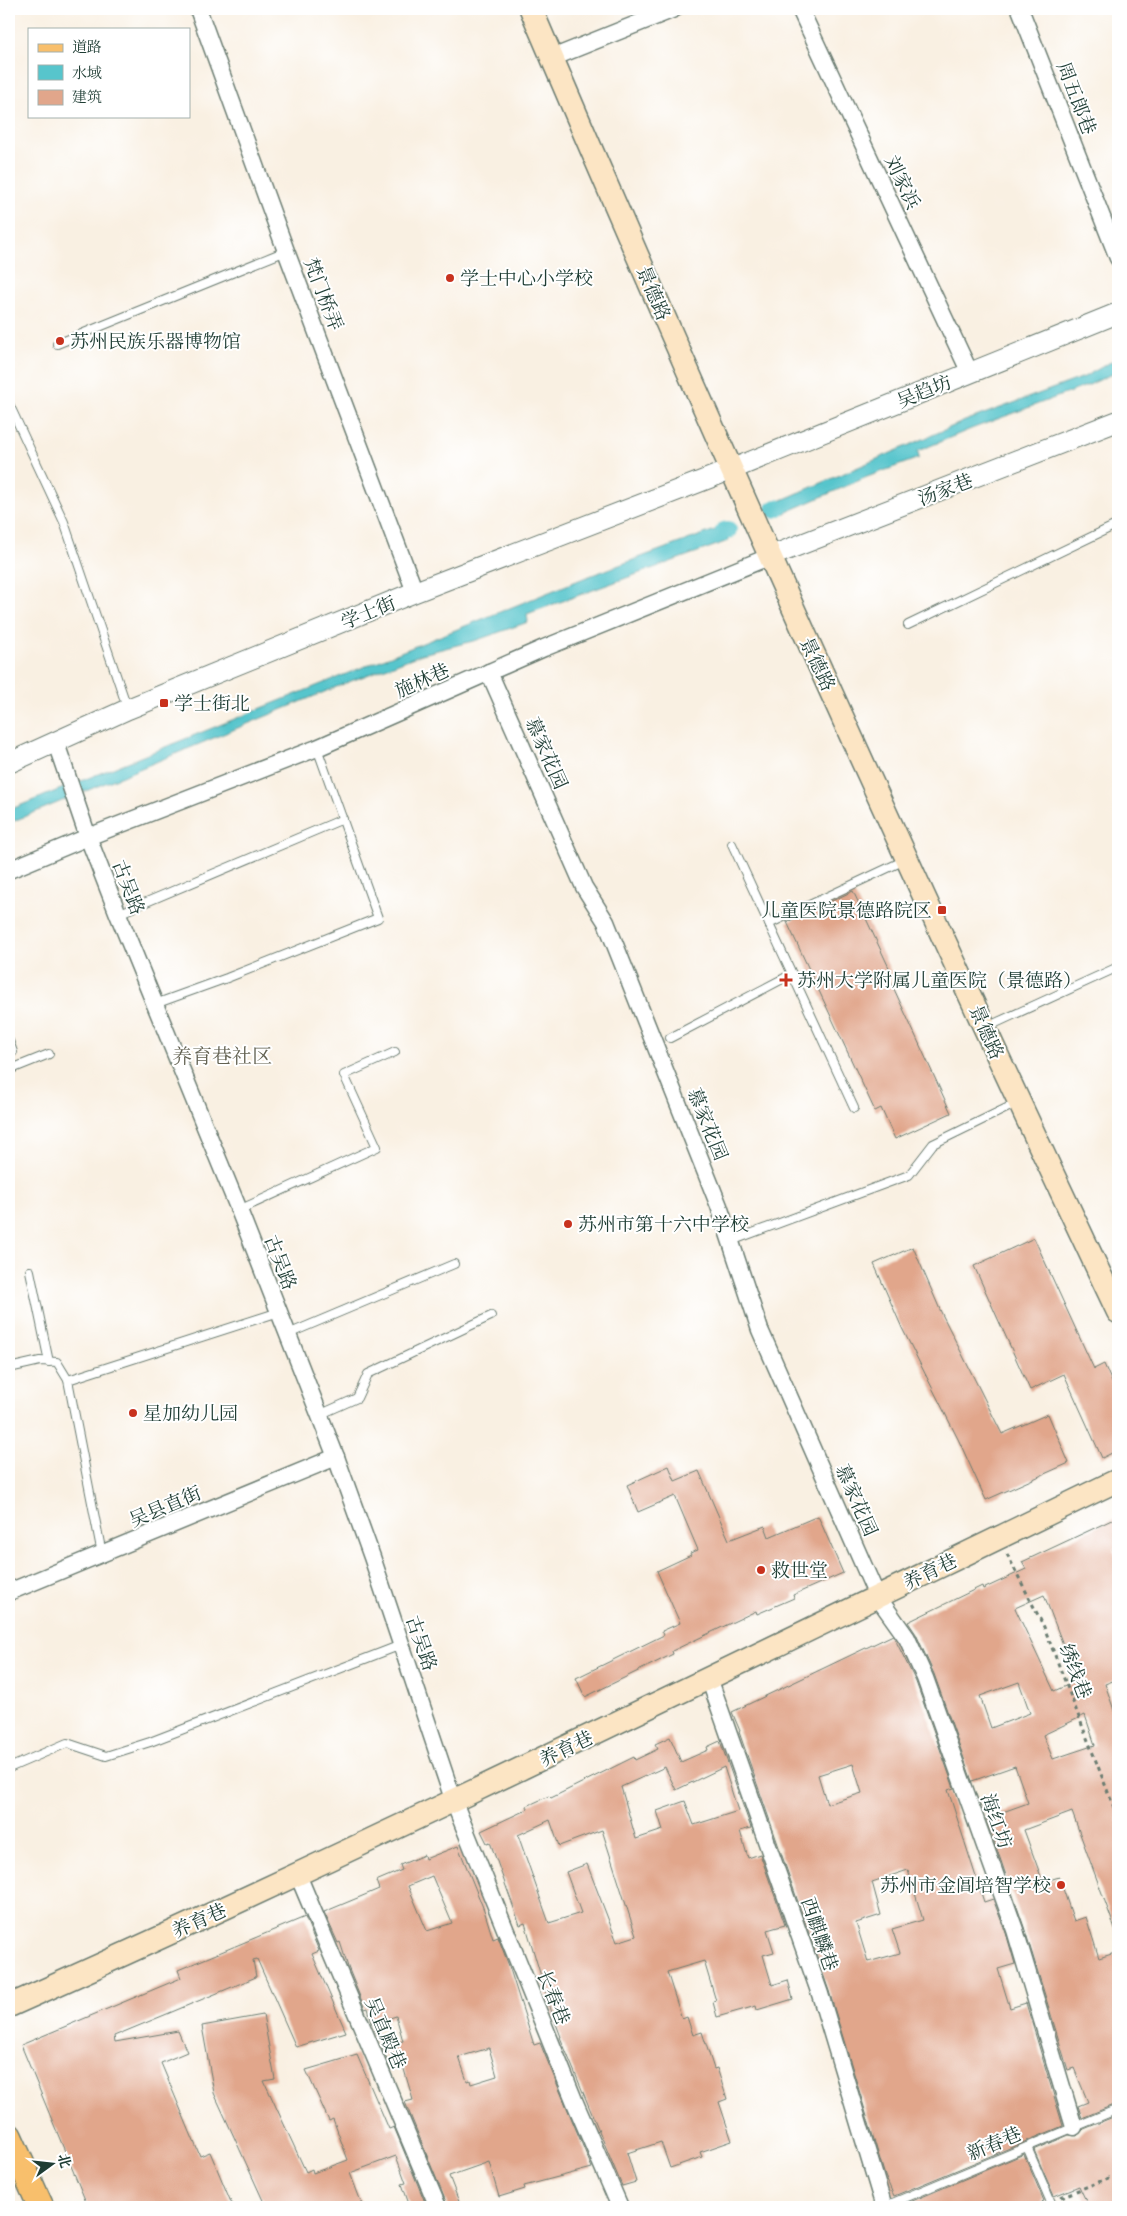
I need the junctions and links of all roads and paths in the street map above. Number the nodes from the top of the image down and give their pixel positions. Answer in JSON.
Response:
{"nodes":[{"id":1,"x":198,"y":9,"type":"edge"},
{"id":2,"x":531,"y":9,"type":"edge"},
{"id":3,"x":674,"y":9,"type":"edge"},
{"id":4,"x":800,"y":9,"type":"edge"},
{"id":5,"x":1020,"y":9,"type":"edge"},
{"id":6,"x":552,"y":58,"type":"junction"},
{"id":7,"x":286,"y":251,"type":"junction"},
{"id":8,"x":1118,"y":258,"type":"edge"},
{"id":9,"x":1118,"y":313,"type":"edge"},
{"id":10,"x":57,"y":344,"type":"dead end"},
{"id":11,"x":970,"y":373,"type":"junction"},
{"id":12,"x":9,"y":404,"type":"edge"},
{"id":13,"x":1118,"y":421,"type":"edge"},
{"id":14,"x":730,"y":470,"type":"junction"},
{"id":15,"x":1118,"y":524,"type":"edge"},
{"id":16,"x":771,"y":556,"type":"junction"},
{"id":17,"x":416,"y":592,"type":"junction"},
{"id":18,"x":908,"y":625,"type":"dead end"},
{"id":19,"x":490,"y":672,"type":"junction"},
{"id":20,"x":128,"y":709,"type":"junction"},
{"id":21,"x":317,"y":748,"type":"junction"},
{"id":22,"x":59,"y":752,"type":"junction"},
{"id":23,"x":9,"y":763,"type":"edge"},
{"id":24,"x":343,"y":819,"type":"junction"},
{"id":25,"x":88,"y":837,"type":"junction"},
{"id":26,"x":732,"y":844,"type":"dead end"},
{"id":27,"x":908,"y":858,"type":"junction"},
{"id":28,"x":9,"y":870,"type":"edge"},
{"id":29,"x":118,"y":914,"type":"junction"},
{"id":30,"x":769,"y":924,"type":"junction"},
{"id":31,"x":1118,"y":966,"type":"edge"},
{"id":32,"x":792,"y":974,"type":"junction"},
{"id":33,"x":155,"y":1004,"type":"junction"},
{"id":34,"x":985,"y":1028,"type":"junction"},
{"id":35,"x":670,"y":1038,"type":"dead end"},
{"id":36,"x":9,"y":1041,"type":"edge"},
{"id":37,"x":13,"y":1052,"type":"dead end"},
{"id":38,"x":395,"y":1052,"type":"dead end"},
{"id":39,"x":49,"y":1054,"type":"dead end"},
{"id":40,"x":9,"y":1070,"type":"edge"},
{"id":41,"x":1019,"y":1103,"type":"junction"},
{"id":42,"x":854,"y":1108,"type":"dead end"},
{"id":43,"x":239,"y":1210,"type":"junction"},
{"id":44,"x":731,"y":1241,"type":"junction"},
{"id":45,"x":454,"y":1264,"type":"dead end"},
{"id":46,"x":30,"y":1271,"type":"dead end"},
{"id":47,"x":279,"y":1312,"type":"junction"},
{"id":48,"x":1118,"y":1312,"type":"edge"},
{"id":49,"x":491,"y":1316,"type":"dead end"},
{"id":50,"x":288,"y":1334,"type":"junction"},
{"id":51,"x":49,"y":1362,"type":"junction"},
{"id":52,"x":9,"y":1368,"type":"edge"},
{"id":53,"x":68,"y":1380,"type":"junction"},
{"id":54,"x":319,"y":1415,"type":"junction"},
{"id":55,"x":336,"y":1457,"type":"junction"},
{"id":56,"x":1118,"y":1480,"type":"edge"},
{"id":57,"x":999,"y":1537,"type":"junction"},
{"id":58,"x":102,"y":1554,"type":"junction"},
{"id":59,"x":9,"y":1592,"type":"edge"},
{"id":60,"x":878,"y":1596,"type":"junction"},
{"id":61,"x":402,"y":1645,"type":"junction"},
{"id":62,"x":709,"y":1678,"type":"junction"},
{"id":63,"x":9,"y":1768,"type":"edge"},
{"id":64,"x":454,"y":1802,"type":"junction"},
{"id":65,"x":1118,"y":1818,"type":"edge"},
{"id":66,"x":298,"y":1875,"type":"junction"},
{"id":67,"x":9,"y":2006,"type":"edge"},
{"id":68,"x":1118,"y":2109,"type":"edge"},
{"id":69,"x":1074,"y":2127,"type":"junction"},
{"id":70,"x":9,"y":2136,"type":"edge"},
{"id":71,"x":1026,"y":2147,"type":"junction"},
{"id":72,"x":1118,"y":2174,"type":"edge"},
{"id":73,"x":1052,"y":2204,"type":"edge"},
{"id":74,"x":41,"y":2207,"type":"edge"},
{"id":75,"x":438,"y":2207,"type":"edge"},
{"id":76,"x":620,"y":2207,"type":"edge"},
{"id":77,"x":884,"y":2207,"type":"edge"}],
"edges":[{"from":1,"to":7,"type":"street","name":"梵门桥弄"},
{"from":2,"to":6,"type":"main road","name":"景德路"},
{"from":3,"to":6,"type":"street"},
{"from":4,"to":11,"type":"street","name":"刘家浜"},
{"from":5,"to":8,"type":"street","name":"周五郎巷"},
{"from":6,"to":14,"type":"main road","name":"景德路"},
{"from":7,"to":10,"type":"lane"},
{"from":7,"to":17,"type":"street","name":"梵门桥弄"},
{"from":9,"to":11,"type":"street","name":"吴趋坊"},
{"from":11,"to":14,"type":"street","name":"吴趋坊"},
{"from":12,"to":20,"type":"lane"},
{"from":13,"to":16,"type":"street","name":"汤家巷"},
{"from":14,"to":16,"type":"main road","name":"景德路"},
{"from":14,"to":17,"type":"street","name":"学士街"},
{"from":15,"to":18,"type":"lane"},
{"from":16,"to":19,"type":"street","name":"施林巷"},
{"from":16,"to":27,"type":"main road","name":"景德路"},
{"from":17,"to":20,"type":"street","name":"学士街"},
{"from":19,"to":21,"type":"street","name":"施林巷"},
{"from":19,"to":44,"type":"street","name":"慕家花园"},
{"from":20,"to":22,"type":"street","name":"学士街"},
{"from":21,"to":24,"type":"lane"},
{"from":21,"to":25,"type":"street","name":"施林巷"},
{"from":22,"to":23,"type":"street","name":"学士街"},
{"from":22,"to":25,"type":"street","name":"古吴路"},
{"from":24,"to":29,"type":"lane"},
{"from":24,"to":33,"type":"lane"},
{"from":25,"to":28,"type":"street","name":"施林巷"},
{"from":25,"to":29,"type":"street","name":"古吴路"},
{"from":26,"to":30,"type":"lane"},
{"from":27,"to":30,"type":"lane"},
{"from":27,"to":34,"type":"main road","name":"景德路"},
{"from":29,"to":33,"type":"street","name":"古吴路"},
{"from":30,"to":32,"type":"lane"},
{"from":31,"to":34,"type":"lane"},
{"from":32,"to":35,"type":"lane"},
{"from":32,"to":42,"type":"lane"},
{"from":33,"to":43,"type":"street","name":"古吴路"},
{"from":34,"to":41,"type":"main road","name":"景德路"},
{"from":36,"to":37,"type":"lane"},
{"from":38,"to":43,"type":"lane"},
{"from":39,"to":40,"type":"lane"},
{"from":41,"to":44,"type":"lane"},
{"from":41,"to":48,"type":"main road","name":"景德路"},
{"from":43,"to":47,"type":"street","name":"古吴路"},
{"from":44,"to":60,"type":"street","name":"慕家花园"},
{"from":45,"to":50,"type":"lane"},
{"from":46,"to":51,"type":"lane"},
{"from":47,"to":50,"type":"street","name":"古吴路"},
{"from":47,"to":53,"type":"lane"},
{"from":49,"to":54,"type":"lane"},
{"from":50,"to":54,"type":"street","name":"古吴路"},
{"from":51,"to":52,"type":"lane"},
{"from":51,"to":53,"type":"lane"},
{"from":53,"to":58,"type":"lane"},
{"from":54,"to":55,"type":"street","name":"古吴路"},
{"from":55,"to":58,"type":"street","name":"吴县直街"},
{"from":55,"to":61,"type":"street","name":"古吴路"},
{"from":56,"to":57,"type":"main road","name":"养育巷"},
{"from":57,"to":60,"type":"main road","name":"养育巷"},
{"from":57,"to":65,"type":"path","name":"绣线巷"},
{"from":58,"to":59,"type":"street","name":"吴县直街"},
{"from":60,"to":62,"type":"main road","name":"养育巷"},
{"from":60,"to":69,"type":"street","name":"海红坊"},
{"from":61,"to":63,"type":"lane"},
{"from":61,"to":64,"type":"street","name":"古吴路"},
{"from":62,"to":64,"type":"main road","name":"养育巷"},
{"from":62,"to":77,"type":"street","name":"西麒麟巷"},
{"from":64,"to":66,"type":"main road","name":"养育巷"},
{"from":64,"to":76,"type":"street","name":"长春巷"},
{"from":66,"to":67,"type":"main road","name":"养育巷"},
{"from":66,"to":75,"type":"street","name":"吴直殿巷"},
{"from":68,"to":69,"type":"lane","name":"新春巷"},
{"from":69,"to":71,"type":"lane","name":"新春巷"},
{"from":70,"to":74,"type":"main road"},
{"from":71,"to":73,"type":"lane"},
{"from":71,"to":77,"type":"lane","name":"新春巷"},
{"from":72,"to":73,"type":"path"}]}
